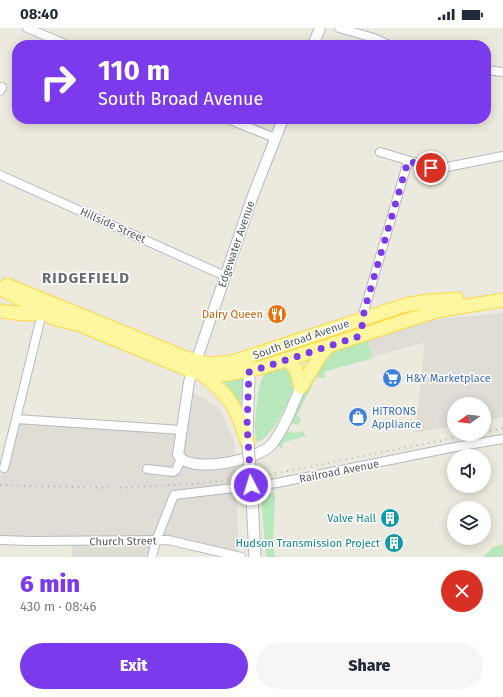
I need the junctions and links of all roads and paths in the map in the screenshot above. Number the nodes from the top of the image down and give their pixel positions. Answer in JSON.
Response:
{"nodes":[{"id":1,"x":27,"y":28,"type":"edge"},
{"id":2,"x":320,"y":28,"type":"edge"},
{"id":3,"x":339,"y":28,"type":"edge"},
{"id":4,"x":56,"y":40,"type":"edge"},
{"id":5,"x":315,"y":40,"type":"edge"},
{"id":6,"x":378,"y":40,"type":"edge"},
{"id":7,"x":491,"y":71,"type":"edge"},
{"id":8,"x":503,"y":72,"type":"edge"},
{"id":9,"x":240,"y":124,"type":"edge"},
{"id":10,"x":281,"y":124,"type":"edge"},
{"id":11,"x":275,"y":138,"type":"junction"},
{"id":12,"x":380,"y":152,"type":"dead end"},
{"id":13,"x":503,"y":156,"type":"edge"},
{"id":14,"x":408,"y":161,"type":"junction"},
{"id":15,"x":0,"y":175,"type":"edge"},
{"id":16,"x":225,"y":276,"type":"junction"},
{"id":17,"x":0,"y":282,"type":"edge"},
{"id":18,"x":0,"y":288,"type":"edge"},
{"id":19,"x":503,"y":300,"type":"edge"},
{"id":20,"x":490,"y":301,"type":"junction"},
{"id":21,"x":0,"y":311,"type":"edge"},
{"id":22,"x":42,"y":313,"type":"junction"},
{"id":23,"x":82,"y":315,"type":"junction"},
{"id":24,"x":362,"y":318,"type":"junction"},
{"id":25,"x":357,"y":337,"type":"junction"},
{"id":26,"x":328,"y":347,"type":"junction"},
{"id":27,"x":246,"y":358,"type":"junction"},
{"id":28,"x":287,"y":360,"type":"junction"},
{"id":29,"x":196,"y":368,"type":"junction"},
{"id":30,"x":249,"y":372,"type":"junction"},
{"id":31,"x":301,"y":387,"type":"junction"},
{"id":32,"x":16,"y":419,"type":"junction"},
{"id":33,"x":182,"y":430,"type":"junction"},
{"id":34,"x":503,"y":439,"type":"edge"},
{"id":35,"x":248,"y":444,"type":"junction"},
{"id":36,"x":181,"y":459,"type":"junction"},
{"id":37,"x":4,"y":468,"type":"dead end"},
{"id":38,"x":147,"y":470,"type":"dead end"},
{"id":39,"x":2,"y":540,"type":"edge"},
{"id":40,"x":156,"y":541,"type":"junction"},
{"id":41,"x":152,"y":557,"type":"edge"},
{"id":42,"x":241,"y":557,"type":"edge"},
{"id":43,"x":255,"y":557,"type":"edge"}],
"edges":[{"from":1,"to":4,"type":"street"},
{"from":2,"to":5,"type":"street"},
{"from":3,"to":6,"type":"street"},
{"from":7,"to":8,"type":"street"},
{"from":9,"to":11,"type":"street"},
{"from":10,"to":11,"type":"street","name":"Edgewater Avenue"},
{"from":11,"to":16,"type":"street","name":"Edgewater Avenue"},
{"from":12,"to":14,"type":"street"},
{"from":13,"to":14,"type":"street"},
{"from":14,"to":24,"type":"street"},
{"from":15,"to":16,"type":"street","name":"Hillside Street"},
{"from":16,"to":29,"type":"street","name":"Edgewater Avenue"},
{"from":17,"to":23,"type":"main road"},
{"from":18,"to":22,"type":"main road"},
{"from":19,"to":20,"type":"main road"},
{"from":20,"to":24,"type":"main road","name":"South Broad Avenue"},
{"from":20,"to":25,"type":"main road","name":"South Broad Avenue"},
{"from":21,"to":22,"type":"main road"},
{"from":22,"to":23,"type":"main road"},
{"from":22,"to":29,"type":"main road","name":"South Broad Avenue"},
{"from":22,"to":32,"type":"street"},
{"from":23,"to":29,"type":"main road","name":"South Broad Avenue"},
{"from":24,"to":25,"type":"main road"},
{"from":24,"to":27,"type":"main road","name":"South Broad Avenue"},
{"from":25,"to":26,"type":"main road","name":"South Broad Avenue"},
{"from":26,"to":28,"type":"main road","name":"South Broad Avenue"},
{"from":26,"to":31,"type":"main road"},
{"from":27,"to":29,"type":"main road","name":"South Broad Avenue"},
{"from":27,"to":30,"type":"main road"},
{"from":28,"to":30,"type":"main road","name":"South Broad Avenue"},
{"from":28,"to":31,"type":"main road"},
{"from":29,"to":30,"type":"main road","name":"South Broad Avenue"},
{"from":29,"to":33,"type":"street","name":"Edgewater Avenue"},
{"from":29,"to":35,"type":"main road"},
{"from":30,"to":35,"type":"main road"},
{"from":31,"to":36,"type":"street"},
{"from":32,"to":33,"type":"street"},
{"from":32,"to":37,"type":"street"},
{"from":33,"to":36,"type":"street","name":"Edgewater Avenue"},
{"from":34,"to":40,"type":"street","name":"Railroad Avenue"},
{"from":35,"to":43,"type":"main road","bridge":true},
{"from":36,"to":38,"type":"street"},
{"from":39,"to":40,"type":"street","name":"Church Street"},
{"from":40,"to":41,"type":"street"},
{"from":40,"to":42,"type":"street","name":"Church Street"}]}
